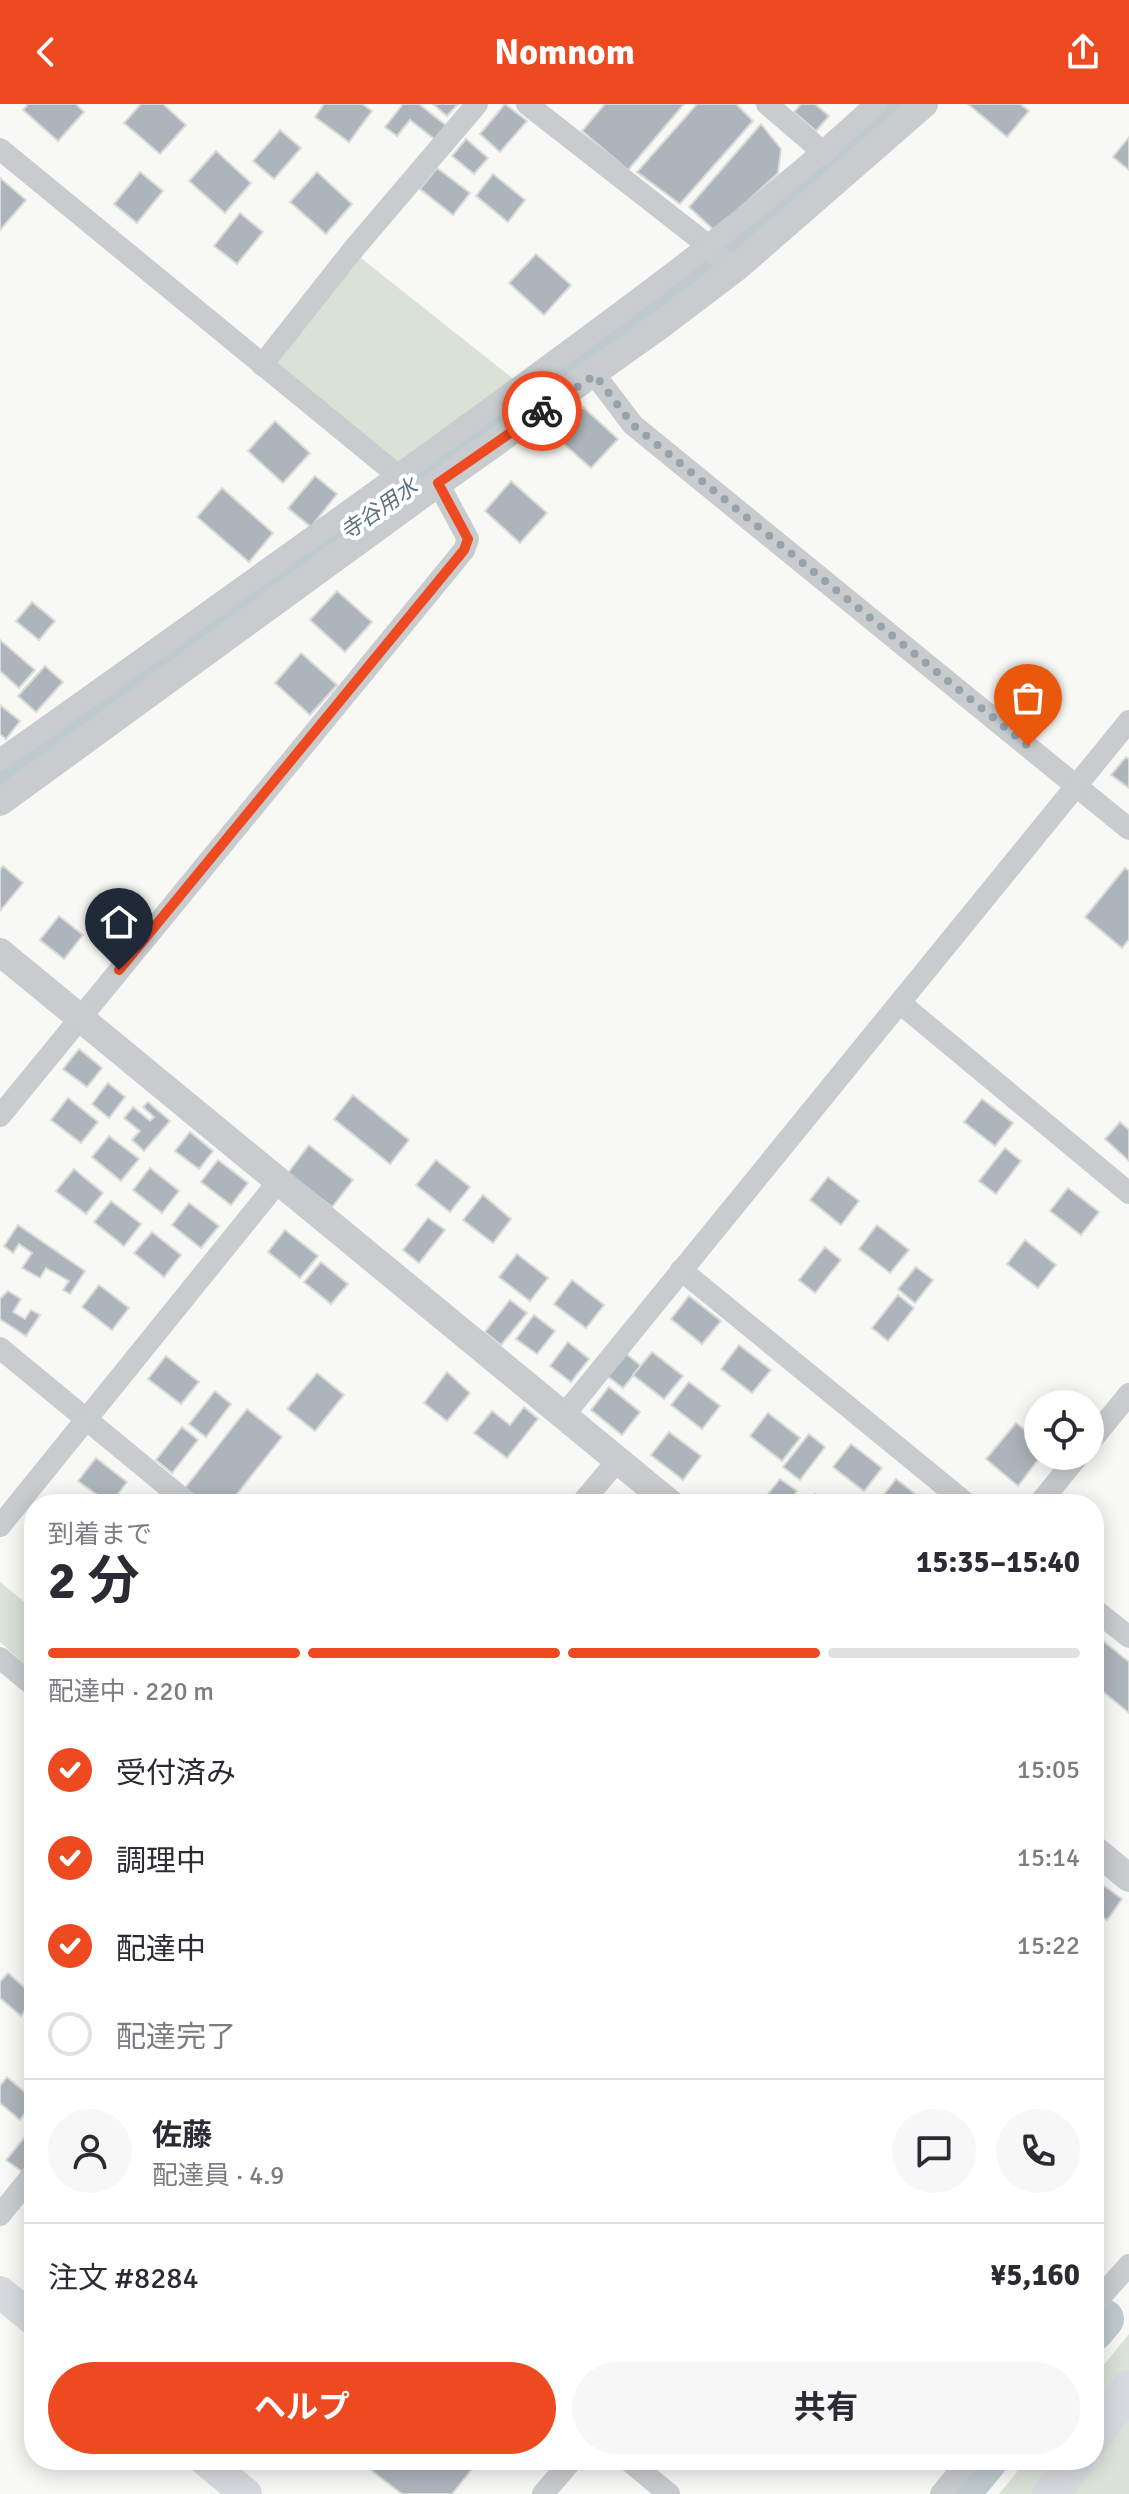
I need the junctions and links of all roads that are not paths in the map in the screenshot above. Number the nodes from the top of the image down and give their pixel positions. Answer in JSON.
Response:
{"nodes":[{"id":1,"x":477,"y":104,"type":"edge"},
{"id":2,"x":527,"y":104,"type":"edge"},
{"id":3,"x":767,"y":104,"type":"edge"},
{"id":4,"x":876,"y":104,"type":"edge"},
{"id":5,"x":924,"y":104,"type":"edge"},
{"id":6,"x":0,"y":149,"type":"edge"},
{"id":7,"x":824,"y":153,"type":"junction"},
{"id":8,"x":720,"y":258,"type":"junction"},
{"id":9,"x":262,"y":365,"type":"junction"},
{"id":10,"x":595,"y":375,"type":"junction"},
{"id":11,"x":415,"y":485,"type":"junction"},
{"id":12,"x":1129,"y":721,"type":"edge"},
{"id":13,"x":0,"y":760,"type":"edge"},
{"id":14,"x":1077,"y":785,"type":"junction"},
{"id":15,"x":0,"y":802,"type":"edge"},
{"id":16,"x":1129,"y":829,"type":"edge"},
{"id":17,"x":0,"y":952,"type":"edge"},
{"id":18,"x":900,"y":1003,"type":"junction"},
{"id":19,"x":80,"y":1018,"type":"junction"},
{"id":20,"x":0,"y":1116,"type":"edge"},
{"id":21,"x":278,"y":1182,"type":"junction"},
{"id":22,"x":1129,"y":1193,"type":"edge"},
{"id":23,"x":681,"y":1270,"type":"junction"},
{"id":24,"x":0,"y":1348,"type":"edge"},
{"id":25,"x":1129,"y":1394,"type":"edge"},
{"id":26,"x":564,"y":1415,"type":"junction"},
{"id":27,"x":85,"y":1420,"type":"junction"},
{"id":28,"x":1104,"y":1425,"type":"edge"},
{"id":29,"x":617,"y":1461,"type":"junction"},
{"id":30,"x":1067,"y":1470,"type":"edge"},
{"id":31,"x":26,"y":1494,"type":"edge"},
{"id":32,"x":177,"y":1494,"type":"edge"},
{"id":33,"x":589,"y":1494,"type":"edge"},
{"id":34,"x":658,"y":1494,"type":"edge"},
{"id":35,"x":955,"y":1494,"type":"edge"},
{"id":36,"x":1047,"y":1494,"type":"edge"},
{"id":37,"x":24,"y":1496,"type":"edge"},
{"id":38,"x":0,"y":1526,"type":"edge"},
{"id":39,"x":1104,"y":1617,"type":"edge"},
{"id":40,"x":1129,"y":1637,"type":"edge"},
{"id":41,"x":0,"y":1658,"type":"edge"},
{"id":42,"x":24,"y":1678,"type":"edge"},
{"id":43,"x":1104,"y":1857,"type":"edge"},
{"id":44,"x":1129,"y":1878,"type":"edge"},
{"id":45,"x":24,"y":2185,"type":"edge"},
{"id":46,"x":0,"y":2215,"type":"edge"},
{"id":47,"x":1129,"y":2265,"type":"edge"},
{"id":48,"x":0,"y":2292,"type":"edge"},
{"id":49,"x":1104,"y":2293,"type":"edge"},
{"id":50,"x":24,"y":2312,"type":"edge"},
{"id":51,"x":1129,"y":2388,"type":"edge"},
{"id":52,"x":1104,"y":2423,"type":"edge"},
{"id":53,"x":217,"y":2470,"type":"edge"},
{"id":54,"x":563,"y":2470,"type":"edge"},
{"id":55,"x":640,"y":2470,"type":"edge"},
{"id":56,"x":961,"y":2470,"type":"edge"},
{"id":57,"x":1069,"y":2470,"type":"edge"},
{"id":58,"x":246,"y":2494,"type":"edge"},
{"id":59,"x":543,"y":2494,"type":"edge"},
{"id":60,"x":669,"y":2494,"type":"edge"},
{"id":61,"x":941,"y":2494,"type":"edge"},
{"id":62,"x":1050,"y":2494,"type":"edge"}],
"edges":[{"from":1,"to":9,"type":"street"},
{"from":2,"to":8,"type":"street"},
{"from":3,"to":7,"type":"street"},
{"from":4,"to":7,"type":"street"},
{"from":5,"to":8,"type":"street"},
{"from":6,"to":9,"type":"street"},
{"from":7,"to":8,"type":"street"},
{"from":8,"to":10,"type":"street"},
{"from":8,"to":11,"type":"street"},
{"from":9,"to":11,"type":"street"},
{"from":10,"to":11,"type":"street"},
{"from":10,"to":14,"type":"street"},
{"from":11,"to":13,"type":"street"},
{"from":11,"to":15,"type":"street"},
{"from":11,"to":19,"type":"street"},
{"from":12,"to":14,"type":"street"},
{"from":14,"to":16,"type":"street"},
{"from":14,"to":18,"type":"street"},
{"from":17,"to":19,"type":"street"},
{"from":18,"to":22,"type":"street"},
{"from":18,"to":23,"type":"street"},
{"from":19,"to":20,"type":"street"},
{"from":19,"to":21,"type":"street"},
{"from":21,"to":26,"type":"street"},
{"from":21,"to":27,"type":"street"},
{"from":23,"to":26,"type":"street"},
{"from":23,"to":35,"type":"street"},
{"from":24,"to":27,"type":"street"},
{"from":25,"to":28,"type":"street"},
{"from":26,"to":29,"type":"street"},
{"from":27,"to":31,"type":"street"},
{"from":27,"to":32,"type":"street"},
{"from":29,"to":33,"type":"street"},
{"from":29,"to":34,"type":"street"},
{"from":30,"to":36,"type":"street"},
{"from":37,"to":38,"type":"street"},
{"from":39,"to":40,"type":"street"},
{"from":41,"to":42,"type":"street"},
{"from":43,"to":44,"type":"street"},
{"from":45,"to":46,"type":"street"},
{"from":47,"to":49,"type":"street"},
{"from":48,"to":50,"type":"main road"},
{"from":51,"to":52,"type":"main road"},
{"from":53,"to":58,"type":"main road"},
{"from":54,"to":59,"type":"street"},
{"from":55,"to":60,"type":"street"},
{"from":56,"to":61,"type":"street"},
{"from":57,"to":62,"type":"main road"}]}
